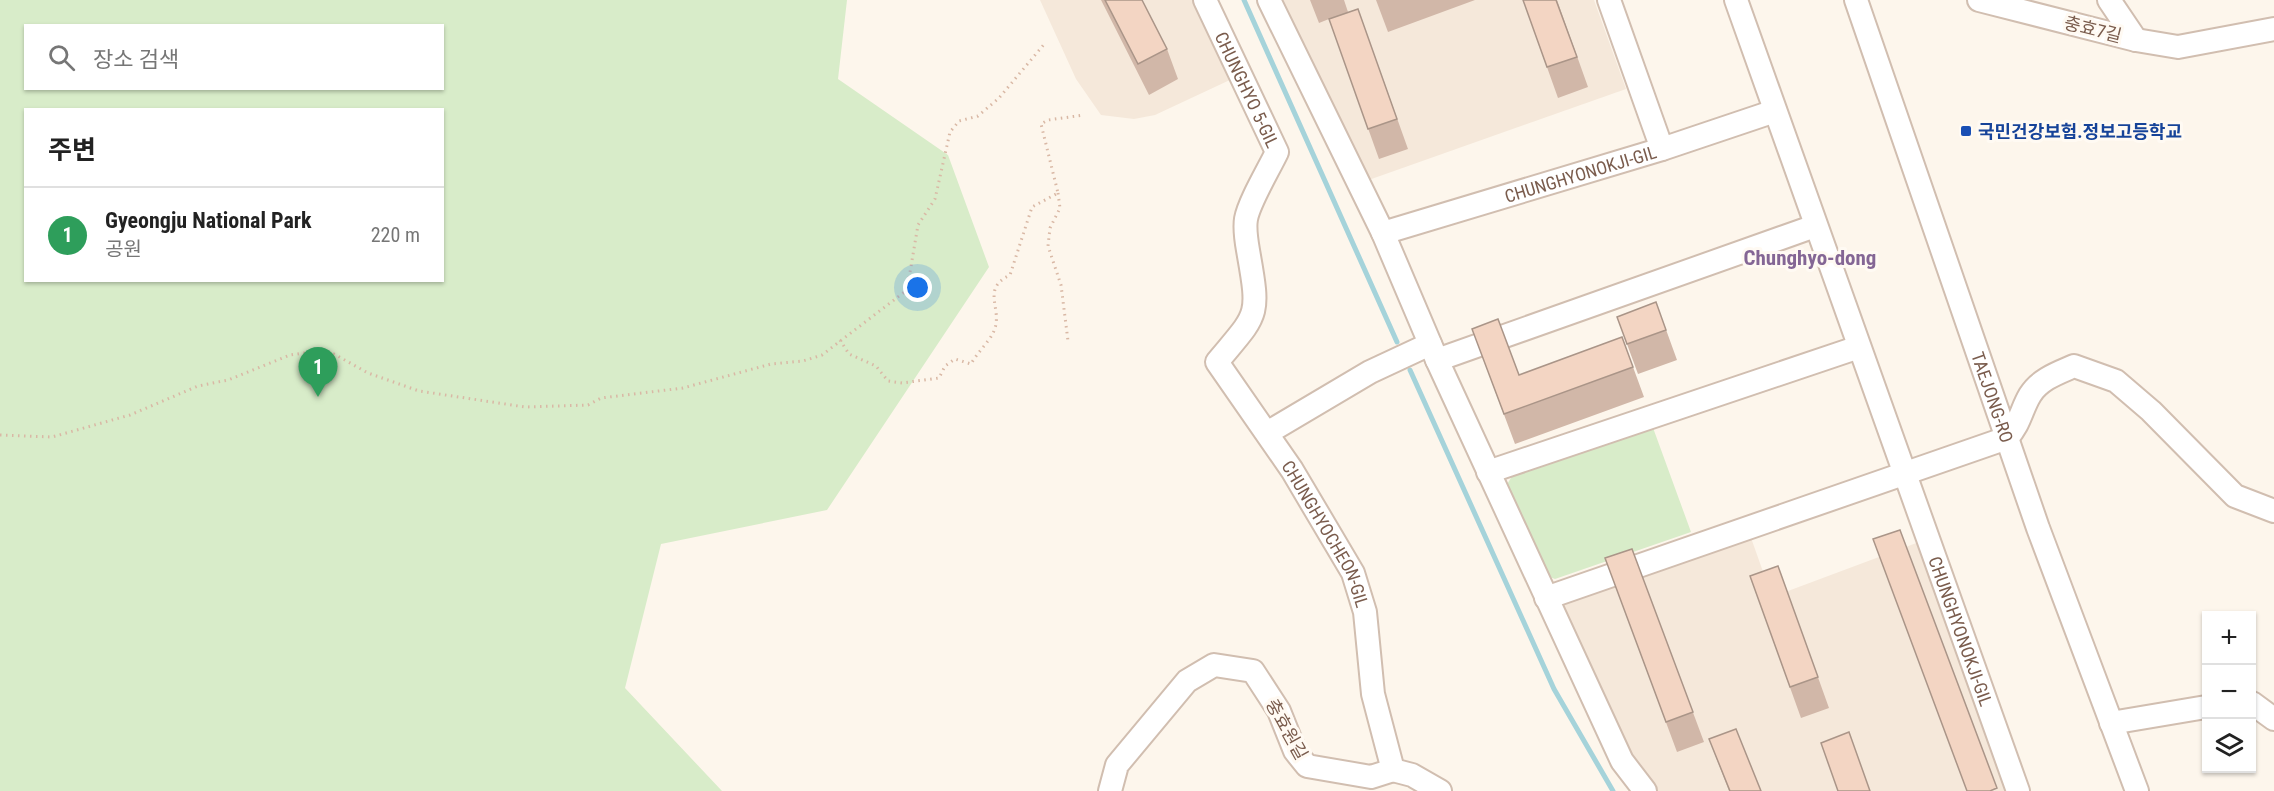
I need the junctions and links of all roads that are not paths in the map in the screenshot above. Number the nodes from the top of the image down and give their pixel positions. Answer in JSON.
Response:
{"nodes":[{"id":1,"x":1205,"y":0,"type":"edge"},
{"id":2,"x":1269,"y":0,"type":"edge"},
{"id":3,"x":1609,"y":0,"type":"edge"},
{"id":4,"x":1736,"y":0,"type":"edge"},
{"id":5,"x":1856,"y":0,"type":"edge"},
{"id":6,"x":1979,"y":0,"type":"edge"},
{"id":7,"x":2109,"y":0,"type":"edge"},
{"id":8,"x":2274,"y":29,"type":"edge"},
{"id":9,"x":2136,"y":40,"type":"junction"},
{"id":10,"x":1775,"y":111,"type":"junction"},
{"id":11,"x":1662,"y":149,"type":"junction"},
{"id":12,"x":1815,"y":226,"type":"junction"},
{"id":13,"x":1383,"y":233,"type":"junction"},
{"id":14,"x":1859,"y":347,"type":"junction"},
{"id":15,"x":1433,"y":352,"type":"junction"},
{"id":16,"x":1267,"y":433,"type":"junction"},
{"id":17,"x":2007,"y":438,"type":"junction"},
{"id":18,"x":1488,"y":472,"type":"junction"},
{"id":19,"x":1904,"y":473,"type":"junction"},
{"id":20,"x":2274,"y":511,"type":"edge"},
{"id":21,"x":1546,"y":598,"type":"junction"},
{"id":22,"x":2256,"y":706,"type":"edge"},
{"id":23,"x":2202,"y":708,"type":"edge"},
{"id":24,"x":2274,"y":719,"type":"edge"},
{"id":25,"x":2111,"y":723,"type":"junction"},
{"id":26,"x":1393,"y":770,"type":"junction"},
{"id":27,"x":1110,"y":791,"type":"edge"},
{"id":28,"x":1440,"y":791,"type":"edge"},
{"id":29,"x":1645,"y":791,"type":"edge"},
{"id":30,"x":2018,"y":791,"type":"edge"},
{"id":31,"x":2137,"y":791,"type":"edge"}],
"edges":[{"from":1,"to":16,"type":"street","name":"CHUNGHYO 5-GIL"},
{"from":2,"to":13,"type":"street"},
{"from":3,"to":11,"type":"street"},
{"from":4,"to":10,"type":"street","name":"CHUNGHYONOKJI-GIL"},
{"from":5,"to":17,"type":"street","name":"TAEJONG-RO"},
{"from":6,"to":9,"type":"street","name":"충효7길"},
{"from":7,"to":9,"type":"street","name":"충효7길"},
{"from":8,"to":9,"type":"street","name":"충효7길"},
{"from":10,"to":11,"type":"street","name":"CHUNGHYONOKJI-GIL"},
{"from":10,"to":12,"type":"street","name":"CHUNGHYONOKJI-GIL"},
{"from":11,"to":13,"type":"street","name":"CHUNGHYONOKJI-GIL"},
{"from":12,"to":14,"type":"street","name":"CHUNGHYONOKJI-GIL"},
{"from":12,"to":15,"type":"street"},
{"from":13,"to":15,"type":"street"},
{"from":14,"to":18,"type":"street"},
{"from":14,"to":19,"type":"street","name":"CHUNGHYONOKJI-GIL"},
{"from":15,"to":16,"type":"street"},
{"from":15,"to":18,"type":"street"},
{"from":16,"to":26,"type":"street","name":"CHUNGHYOCHEON-GIL"},
{"from":17,"to":19,"type":"street"},
{"from":17,"to":20,"type":"street"},
{"from":17,"to":25,"type":"street","name":"TAEJONG-RO"},
{"from":18,"to":21,"type":"street"},
{"from":19,"to":21,"type":"street"},
{"from":19,"to":30,"type":"street","name":"CHUNGHYONOKJI-GIL"},
{"from":21,"to":29,"type":"street"},
{"from":22,"to":24,"type":"street"},
{"from":23,"to":25,"type":"street"},
{"from":25,"to":31,"type":"street","name":"TAEJONG-RO"},
{"from":26,"to":27,"type":"street","name":"충효원길"},
{"from":26,"to":28,"type":"street"}]}
